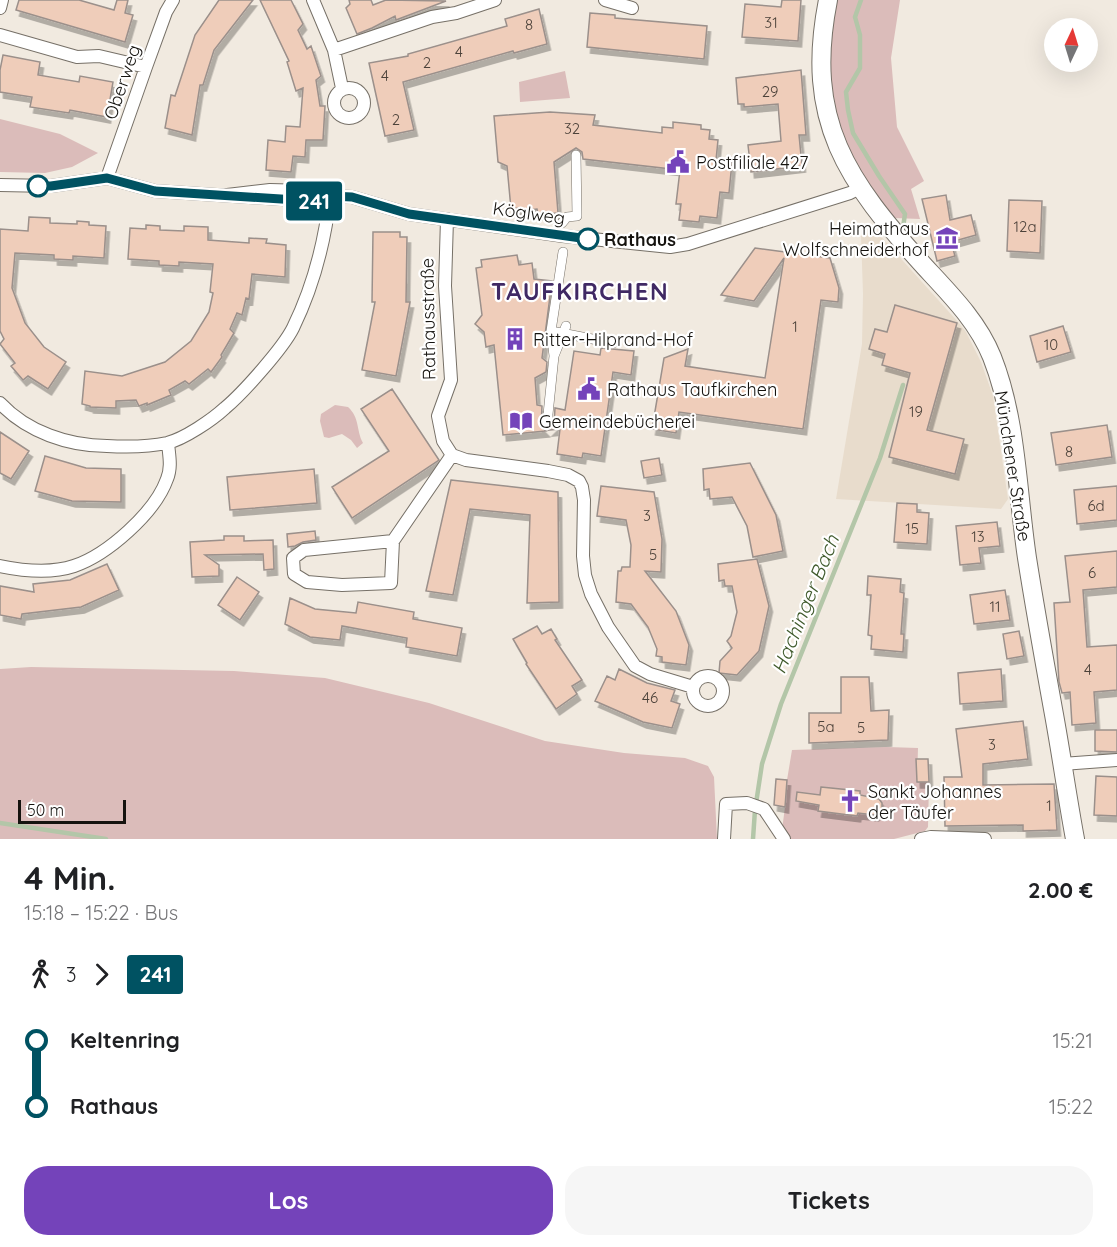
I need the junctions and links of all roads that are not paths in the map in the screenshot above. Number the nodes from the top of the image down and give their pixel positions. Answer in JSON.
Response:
{"nodes":[{"id":1,"x":2,"y":0,"type":"edge"},
{"id":2,"x":174,"y":0,"type":"edge"},
{"id":3,"x":313,"y":0,"type":"edge"},
{"id":4,"x":495,"y":0,"type":"edge"},
{"id":5,"x":605,"y":0,"type":"edge"},
{"id":6,"x":828,"y":0,"type":"edge"},
{"id":7,"x":0,"y":8,"type":"edge"},
{"id":8,"x":632,"y":8,"type":"dead end"},
{"id":9,"x":0,"y":35,"type":"edge"},
{"id":10,"x":334,"y":50,"type":"junction"},
{"id":11,"x":146,"y":67,"type":"junction"},
{"id":12,"x":342,"y":88,"type":"dead end"},
{"id":13,"x":576,"y":155,"type":"dead end"},
{"id":14,"x":107,"y":178,"type":"junction"},
{"id":15,"x":0,"y":185,"type":"edge"},
{"id":16,"x":860,"y":188,"type":"junction"},
{"id":17,"x":330,"y":196,"type":"junction"},
{"id":18,"x":447,"y":219,"type":"junction"},
{"id":19,"x":562,"y":223,"type":"dead end"},
{"id":20,"x":563,"y":252,"type":"dead end"},
{"id":21,"x":565,"y":330,"type":"junction"},
{"id":22,"x":550,"y":332,"type":"junction"},
{"id":23,"x":613,"y":343,"type":"dead end"},
{"id":24,"x":554,"y":356,"type":"junction"},
{"id":25,"x":0,"y":403,"type":"edge"},
{"id":26,"x":547,"y":424,"type":"dead end"},
{"id":27,"x":168,"y":443,"type":"junction"},
{"id":28,"x":452,"y":455,"type":"junction"},
{"id":29,"x":393,"y":541,"type":"junction"},
{"id":30,"x":0,"y":566,"type":"edge"},
{"id":31,"x":693,"y":687,"type":"dead end"},
{"id":32,"x":1117,"y":760,"type":"edge"},
{"id":33,"x":1062,"y":764,"type":"junction"},
{"id":34,"x":927,"y":838,"type":"edge"},
{"id":35,"x":724,"y":839,"type":"edge"},
{"id":36,"x":784,"y":839,"type":"edge"},
{"id":37,"x":985,"y":839,"type":"edge"},
{"id":38,"x":1075,"y":839,"type":"edge"}],
"edges":[{"from":1,"to":7,"type":"street"},
{"from":2,"to":11,"type":"street","name":"Oberweg"},
{"from":3,"to":10,"type":"street"},
{"from":4,"to":10,"type":"street"},
{"from":5,"to":8,"type":"street"},
{"from":6,"to":16,"type":"main road","name":"Münchener Straße"},
{"from":9,"to":11,"type":"street"},
{"from":10,"to":12,"type":"street"},
{"from":11,"to":14,"type":"street","name":"Oberweg"},
{"from":13,"to":19,"type":"street"},
{"from":14,"to":15,"type":"street","name":"Köglweg"},
{"from":14,"to":17,"type":"street","name":"Köglweg"},
{"from":16,"to":18,"type":"street","name":"Köglweg"},
{"from":16,"to":33,"type":"main road","name":"Münchener Straße"},
{"from":17,"to":18,"type":"street","name":"Köglweg"},
{"from":17,"to":27,"type":"street"},
{"from":18,"to":28,"type":"street","name":"Rathausstraße"},
{"from":20,"to":22,"type":"street"},
{"from":21,"to":22,"type":"street"},
{"from":21,"to":23,"type":"street"},
{"from":21,"to":24,"type":"street"},
{"from":22,"to":24,"type":"street"},
{"from":24,"to":26,"type":"street"},
{"from":25,"to":27,"type":"street"},
{"from":27,"to":30,"type":"street"},
{"from":28,"to":29,"type":"street"},
{"from":28,"to":31,"type":"street"},
{"from":29,"to":29,"type":"street"},
{"from":32,"to":33,"type":"street"},
{"from":33,"to":38,"type":"main road","name":"Münchener Straße"},
{"from":34,"to":37,"type":"street"},
{"from":35,"to":36,"type":"street"}]}
